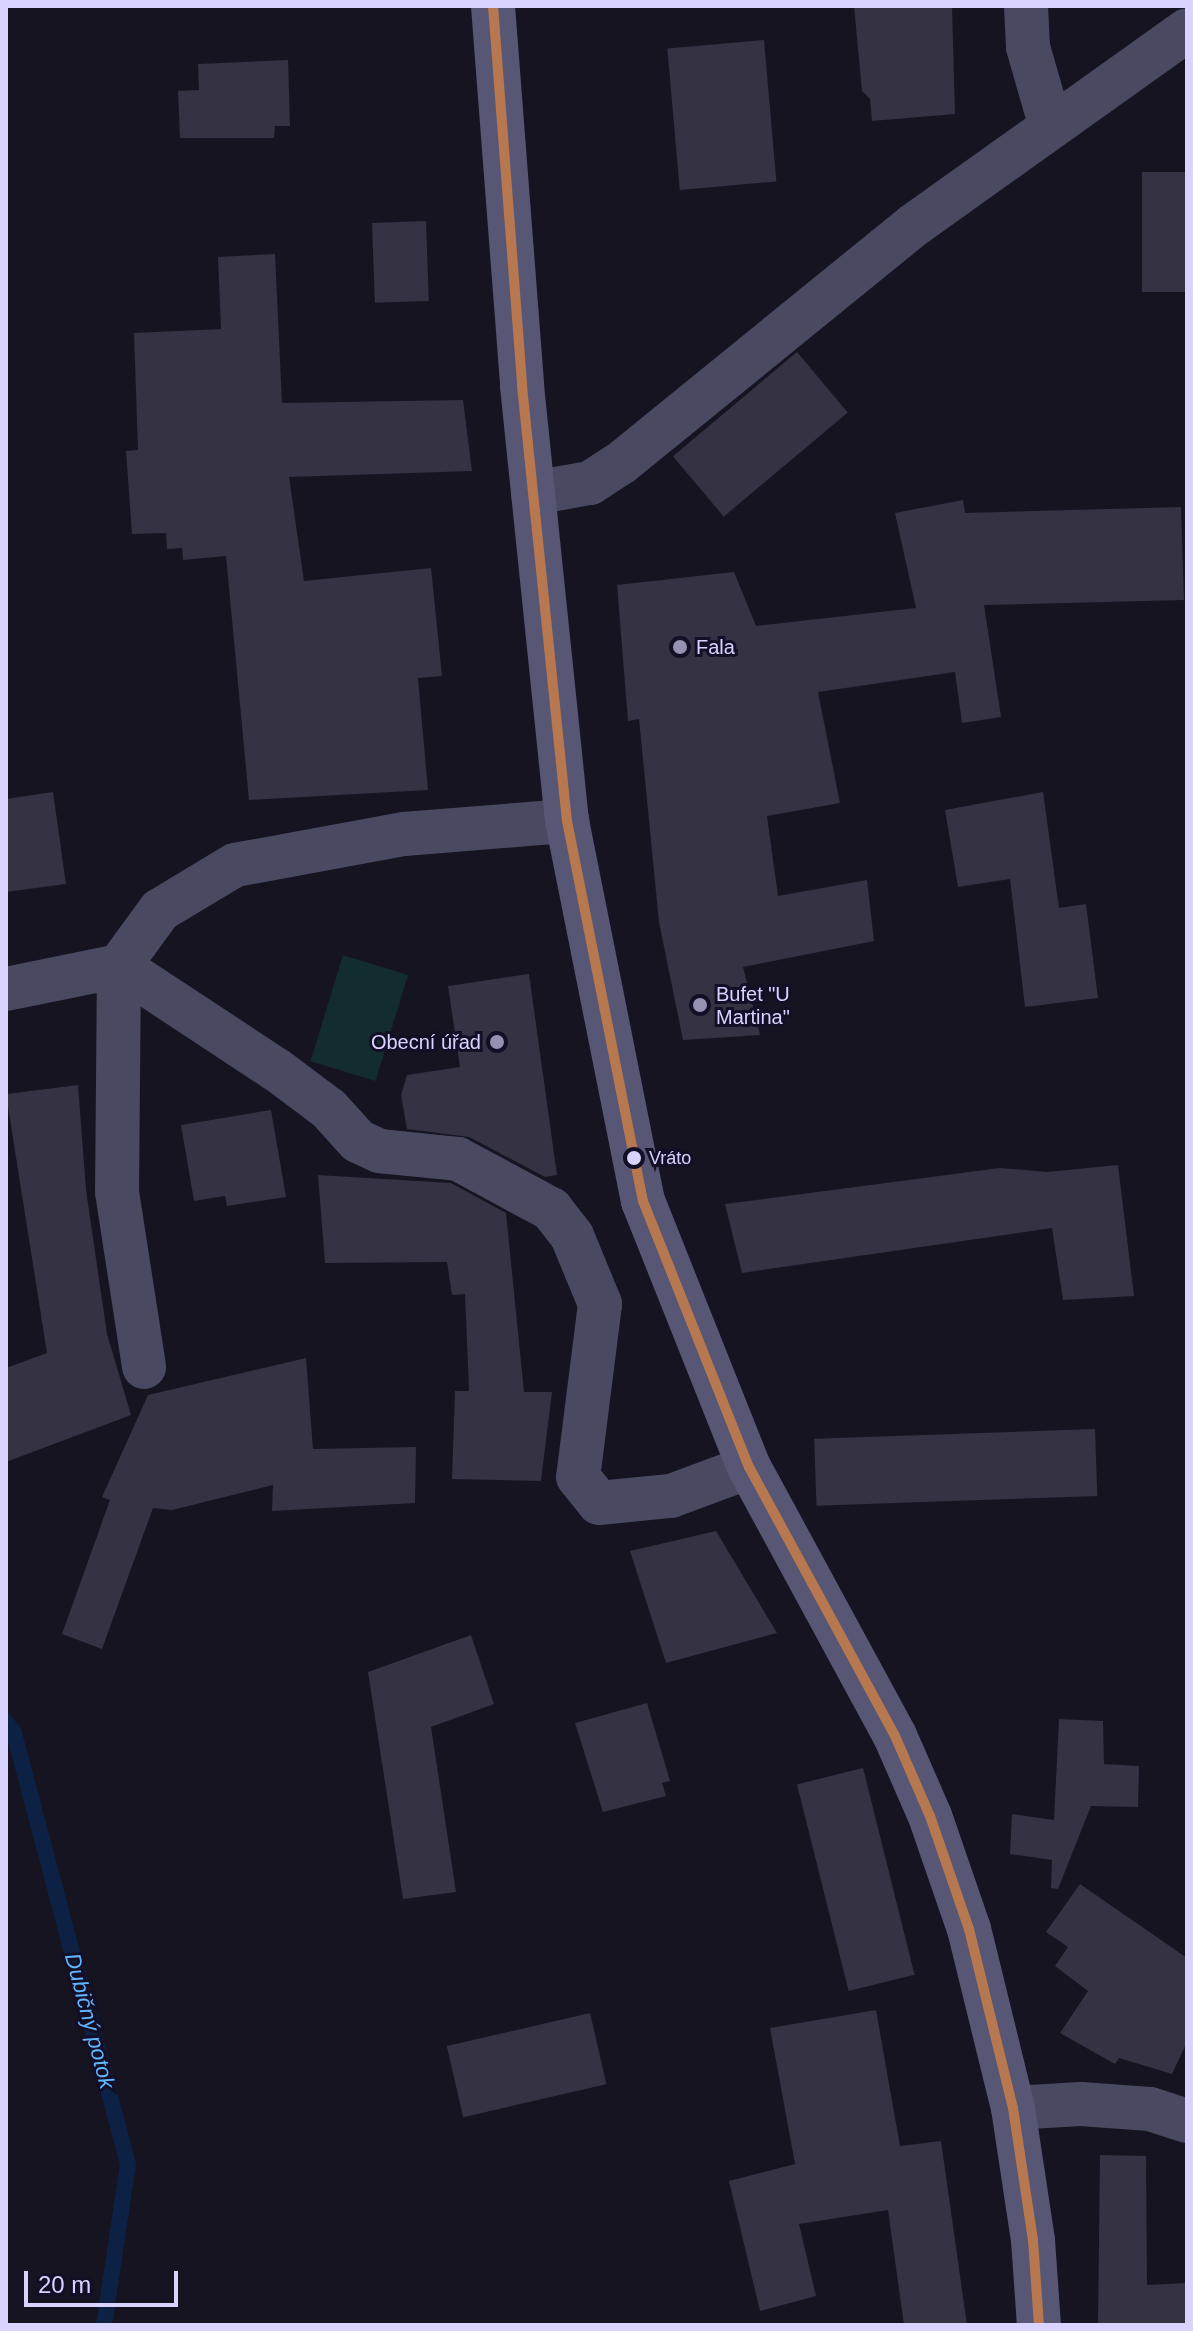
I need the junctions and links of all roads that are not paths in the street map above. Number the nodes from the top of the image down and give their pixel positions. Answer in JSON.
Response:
{"nodes":[{"id":1,"x":493,"y":6,"type":"edge"},
{"id":2,"x":1026,"y":6,"type":"edge"},
{"id":3,"x":1187,"y":30,"type":"edge"},
{"id":4,"x":1051,"y":127,"type":"junction"},
{"id":5,"x":533,"y":493,"type":"junction"},
{"id":6,"x":567,"y":821,"type":"junction"},
{"id":7,"x":119,"y":966,"type":"junction"},
{"id":8,"x":6,"y":989,"type":"edge"},
{"id":9,"x":144,"y":1367,"type":"dead end"},
{"id":10,"x":749,"y":1467,"type":"junction"},
{"id":11,"x":1013,"y":2108,"type":"junction"},
{"id":12,"x":1187,"y":2121,"type":"edge"},
{"id":13,"x":1039,"y":2325,"type":"edge"}],
"edges":[{"from":1,"to":5,"type":"main road"},
{"from":2,"to":4,"type":"street"},
{"from":3,"to":4,"type":"street"},
{"from":4,"to":5,"type":"street"},
{"from":5,"to":6,"type":"main road"},
{"from":6,"to":7,"type":"street"},
{"from":6,"to":10,"type":"main road"},
{"from":7,"to":8,"type":"street"},
{"from":7,"to":9,"type":"street"},
{"from":7,"to":10,"type":"street"},
{"from":10,"to":11,"type":"main road"},
{"from":11,"to":12,"type":"street"},
{"from":11,"to":13,"type":"main road"}]}
